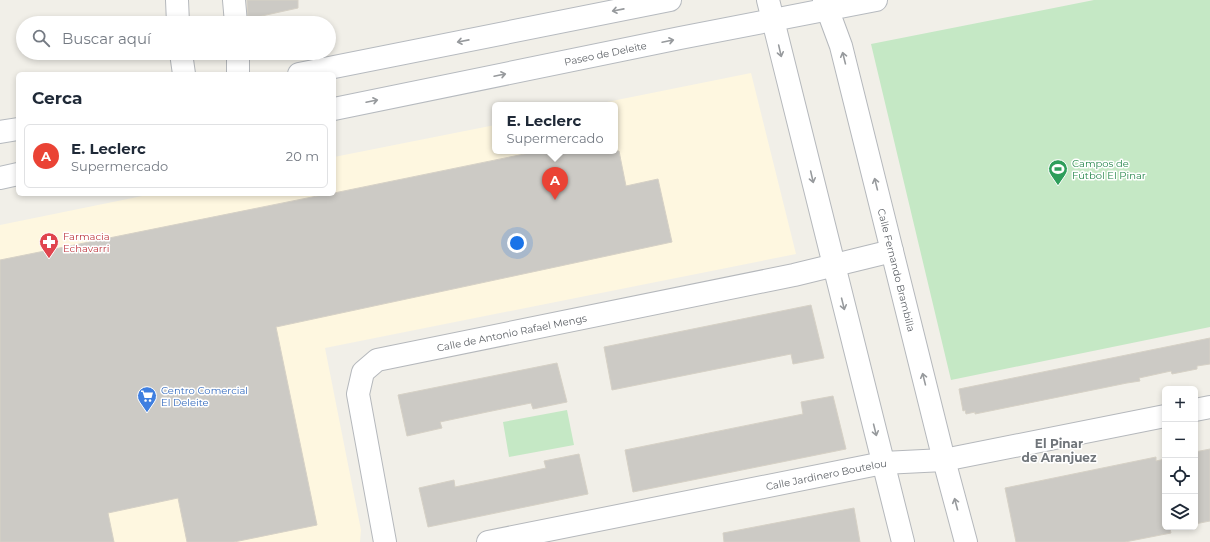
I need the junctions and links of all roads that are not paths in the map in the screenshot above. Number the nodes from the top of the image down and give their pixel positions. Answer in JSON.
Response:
{"nodes":[{"id":1,"x":177,"y":0,"type":"edge"},
{"id":2,"x":234,"y":0,"type":"edge"},
{"id":3,"x":670,"y":0,"type":"edge"},
{"id":4,"x":876,"y":0,"type":"edge"},
{"id":5,"x":825,"y":5,"type":"edge"},
{"id":6,"x":770,"y":10,"type":"edge"},
{"id":7,"x":178,"y":16,"type":"edge"},
{"id":8,"x":235,"y":16,"type":"edge"},
{"id":9,"x":182,"y":60,"type":"edge"},
{"id":10,"x":238,"y":60,"type":"edge"},
{"id":11,"x":184,"y":72,"type":"edge"},
{"id":12,"x":238,"y":72,"type":"edge"},
{"id":13,"x":309,"y":72,"type":"edge"},
{"id":14,"x":336,"y":109,"type":"edge"},
{"id":15,"x":16,"y":129,"type":"edge"},
{"id":16,"x":0,"y":132,"type":"edge"},
{"id":17,"x":16,"y":174,"type":"edge"},
{"id":18,"x":0,"y":178,"type":"edge"},
{"id":19,"x":892,"y":251,"type":"junction"},
{"id":20,"x":833,"y":265,"type":"junction"},
{"id":21,"x":1210,"y":406,"type":"edge"},
{"id":22,"x":1198,"y":409,"type":"edge"},
{"id":23,"x":1162,"y":417,"type":"edge"},
{"id":24,"x":944,"y":460,"type":"junction"},
{"id":25,"x":883,"y":463,"type":"junction"},
{"id":26,"x":385,"y":542,"type":"edge"},
{"id":27,"x":488,"y":542,"type":"edge"},
{"id":28,"x":903,"y":542,"type":"edge"},
{"id":29,"x":966,"y":542,"type":"edge"}],
"edges":[{"from":1,"to":7,"type":"street"},
{"from":2,"to":8,"type":"street"},
{"from":3,"to":13,"type":"street","one_way":true},
{"from":4,"to":5,"type":"street","name":"Paseo de Deleite"},
{"from":5,"to":6,"type":"street","name":"Paseo de Deleite"},
{"from":19,"to":5,"type":"street","name":"Calle Fernando Brambilla","one_way":true},
{"from":14,"to":6,"type":"street","name":"Paseo de Deleite","one_way":true},
{"from":6,"to":20,"type":"street","one_way":true},
{"from":9,"to":11,"type":"street"},
{"from":10,"to":12,"type":"street"},
{"from":15,"to":16,"type":"street"},
{"from":17,"to":18,"type":"street"},
{"from":19,"to":20,"type":"street","name":"Calle de Antonio Rafael Mengs"},
{"from":24,"to":19,"type":"street","name":"Calle Fernando Brambilla","one_way":true},
{"from":20,"to":25,"type":"street","one_way":true},
{"from":20,"to":26,"type":"street","name":"Calle de Antonio Rafael Mengs"},
{"from":21,"to":22,"type":"street"},
{"from":23,"to":24,"type":"street","name":"Calle Jardinero Boutelou"},
{"from":24,"to":25,"type":"street","name":"Calle Jardinero Boutelou"},
{"from":29,"to":24,"type":"street","name":"Calle Fernando Brambilla","one_way":true},
{"from":25,"to":27,"type":"street","name":"Calle Jardinero Boutelou"},
{"from":25,"to":28,"type":"street"}]}
